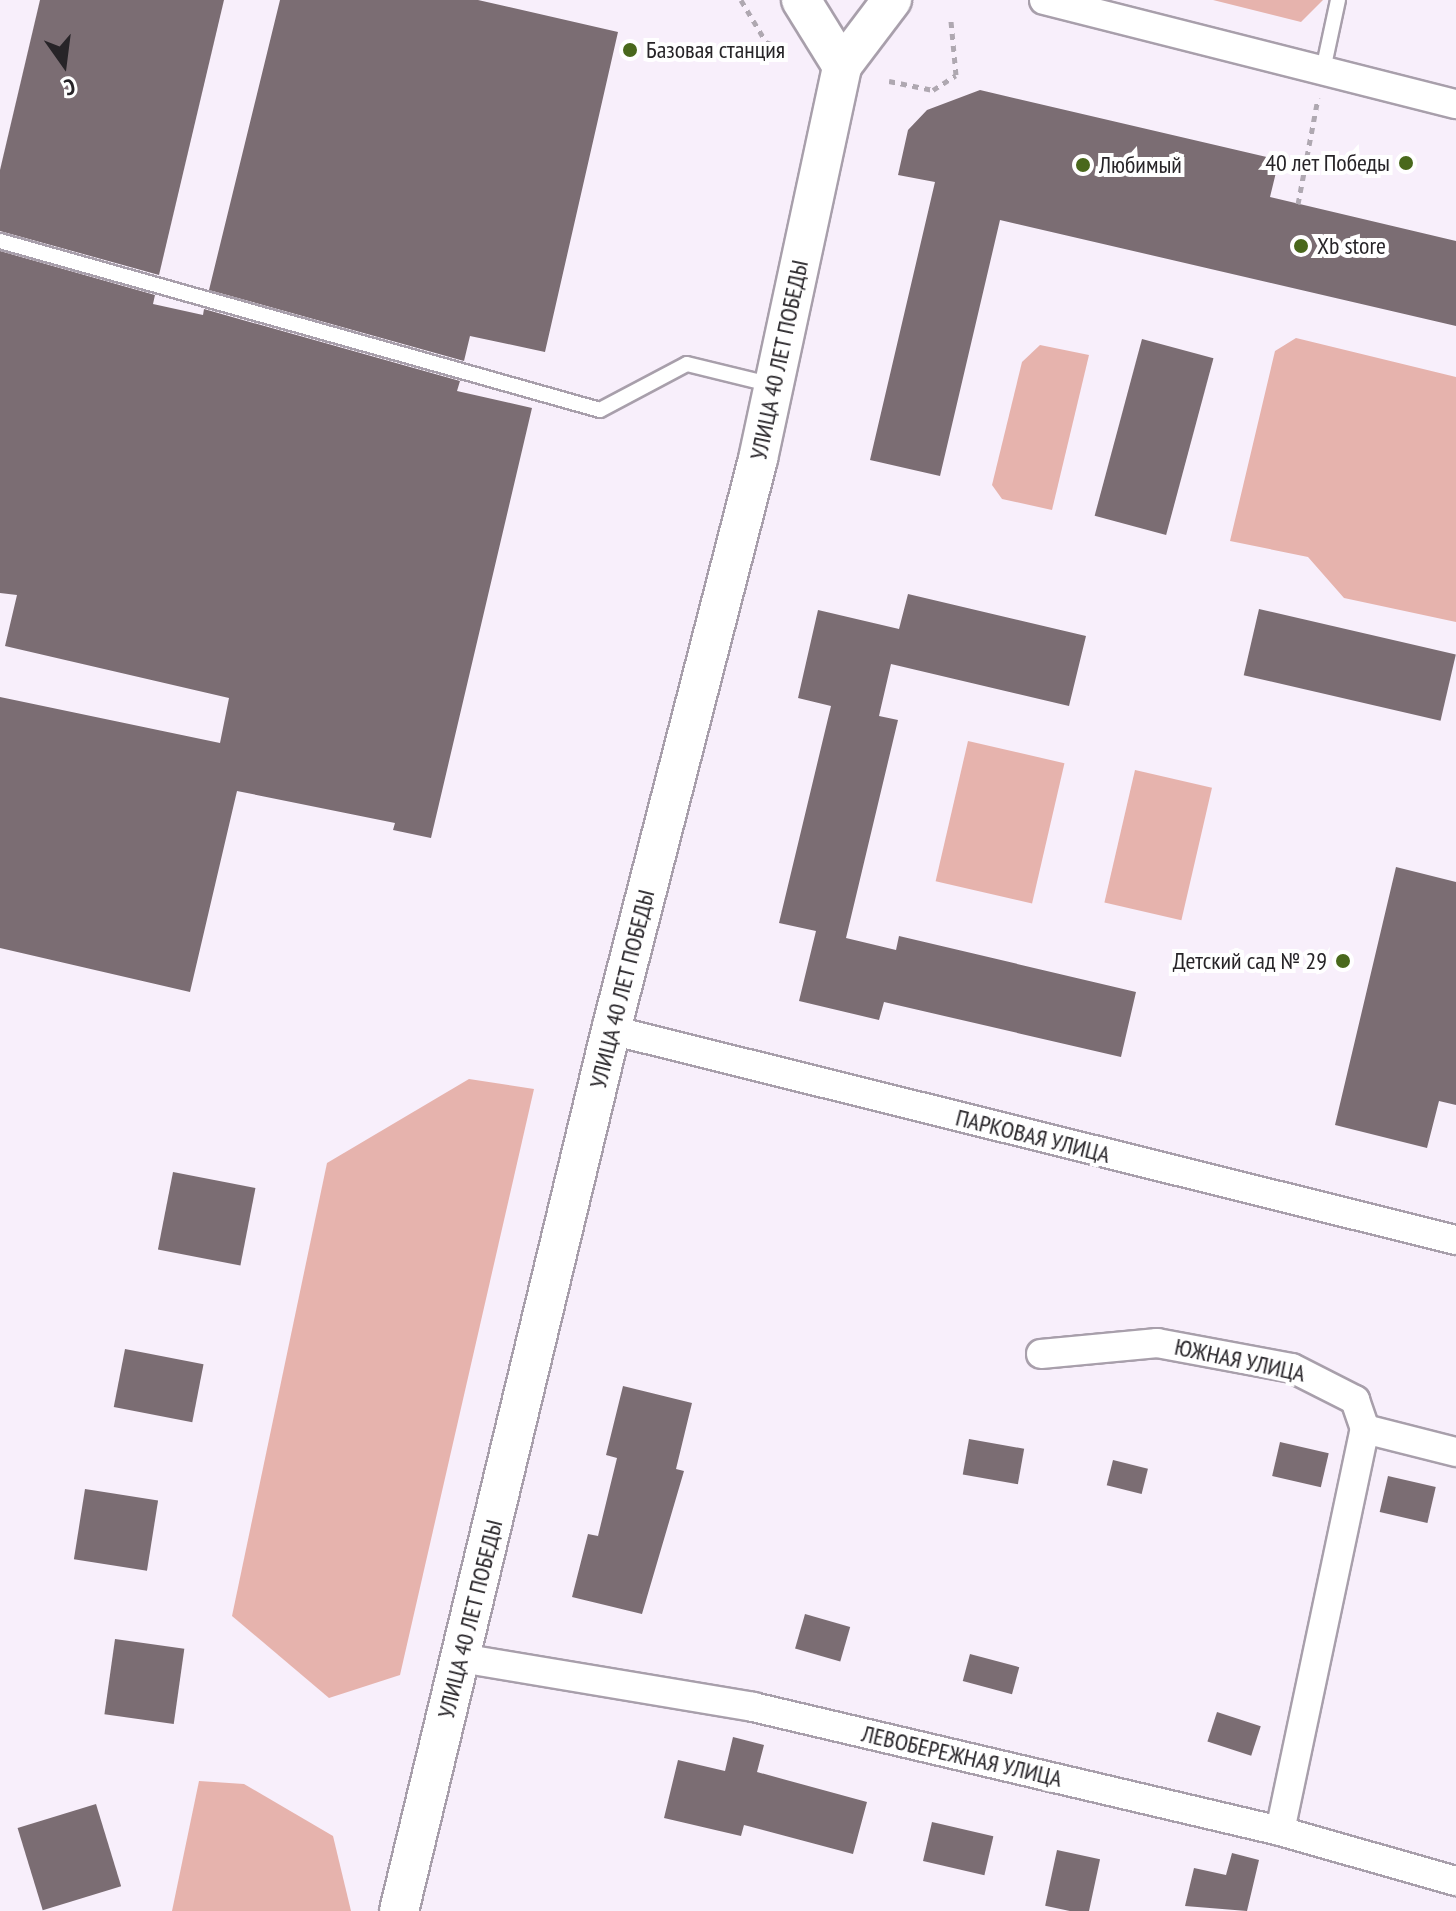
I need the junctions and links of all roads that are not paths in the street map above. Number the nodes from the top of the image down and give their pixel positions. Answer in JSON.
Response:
{"nodes":[{"id":1,"x":801,"y":0,"type":"edge"},
{"id":2,"x":811,"y":0,"type":"edge"},
{"id":3,"x":883,"y":0,"type":"edge"},
{"id":4,"x":892,"y":0,"type":"edge"},
{"id":5,"x":1338,"y":0,"type":"edge"},
{"id":6,"x":1051,"y":1,"type":"edge"},
{"id":7,"x":842,"y":66,"type":"junction"},
{"id":8,"x":1323,"y":70,"type":"junction"},
{"id":9,"x":1456,"y":104,"type":"edge"},
{"id":10,"x":0,"y":241,"type":"edge"},
{"id":11,"x":773,"y":385,"type":"junction"},
{"id":12,"x":611,"y":1030,"type":"junction"},
{"id":13,"x":1456,"y":1240,"type":"edge"},
{"id":14,"x":1041,"y":1354,"type":"dead end"},
{"id":15,"x":1365,"y":1429,"type":"junction"},
{"id":16,"x":1456,"y":1452,"type":"edge"},
{"id":17,"x":461,"y":1658,"type":"junction"},
{"id":18,"x":1280,"y":1831,"type":"junction"},
{"id":19,"x":1456,"y":1881,"type":"edge"},
{"id":20,"x":399,"y":1911,"type":"edge"}],
"edges":[{"from":1,"to":7,"type":"main road"},
{"from":2,"to":3,"type":"main road"},
{"from":4,"to":7,"type":"main road"},
{"from":5,"to":8,"type":"lane"},
{"from":6,"to":8,"type":"street"},
{"from":7,"to":11,"type":"main road","name":"УЛИЦА 40 ЛЕТ ПОБЕДЫ"},
{"from":8,"to":9,"type":"street"},
{"from":10,"to":11,"type":"lane"},
{"from":11,"to":12,"type":"main road","name":"УЛИЦА 40 ЛЕТ ПОБЕДЫ"},
{"from":12,"to":13,"type":"street","name":"ПАРКОВАЯ УЛИЦА"},
{"from":12,"to":17,"type":"main road","name":"УЛИЦА 40 ЛЕТ ПОБЕДЫ"},
{"from":14,"to":15,"type":"street","name":"ЮЖНАЯ УЛИЦА"},
{"from":15,"to":16,"type":"street"},
{"from":15,"to":18,"type":"street"},
{"from":17,"to":18,"type":"street","name":"ЛЕВОБЕРЕЖНАЯ УЛИЦА"},
{"from":17,"to":20,"type":"main road","name":"УЛИЦА 40 ЛЕТ ПОБЕДЫ"},
{"from":18,"to":19,"type":"street","name":"ЛЕВОБЕРЕЖНАЯ УЛИЦА"}]}
